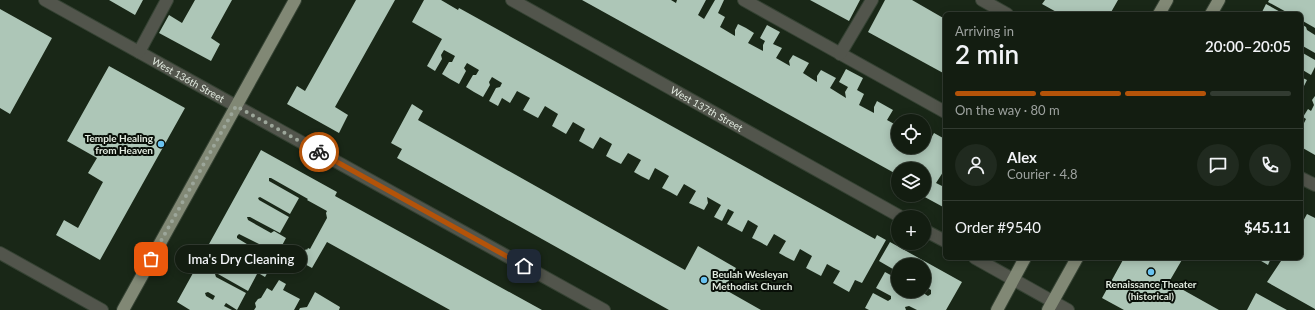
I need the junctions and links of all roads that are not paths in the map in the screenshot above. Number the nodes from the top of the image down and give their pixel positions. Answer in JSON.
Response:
{"nodes":[{"id":1,"x":45,"y":0,"type":"edge"},
{"id":2,"x":167,"y":0,"type":"edge"},
{"id":3,"x":295,"y":0,"type":"edge"},
{"id":4,"x":512,"y":0,"type":"edge"},
{"id":5,"x":744,"y":0,"type":"edge"},
{"id":6,"x":872,"y":0,"type":"edge"},
{"id":7,"x":982,"y":0,"type":"edge"},
{"id":8,"x":1167,"y":0,"type":"edge"},
{"id":9,"x":1219,"y":0,"type":"edge"},
{"id":10,"x":1003,"y":12,"type":"edge"},
{"id":11,"x":1160,"y":12,"type":"edge"},
{"id":12,"x":1212,"y":12,"type":"edge"},
{"id":13,"x":139,"y":52,"type":"junction"},
{"id":14,"x":840,"y":54,"type":"junction"},
{"id":15,"x":236,"y":106,"type":"junction"},
{"id":16,"x":943,"y":111,"type":"edge"},
{"id":17,"x":1303,"y":179,"type":"edge"},
{"id":18,"x":1315,"y":185,"type":"edge"},
{"id":19,"x":891,"y":211,"type":"edge"},
{"id":20,"x":931,"y":234,"type":"edge"},
{"id":21,"x":943,"y":241,"type":"edge"},
{"id":22,"x":0,"y":253,"type":"edge"},
{"id":23,"x":978,"y":260,"type":"edge"},
{"id":24,"x":1024,"y":260,"type":"edge"},
{"id":25,"x":1076,"y":260,"type":"edge"},
{"id":26,"x":1013,"y":280,"type":"junction"},
{"id":27,"x":1050,"y":306,"type":"edge"},
{"id":28,"x":102,"y":310,"type":"edge"},
{"id":29,"x":123,"y":310,"type":"edge"},
{"id":30,"x":604,"y":310,"type":"edge"},
{"id":31,"x":997,"y":310,"type":"edge"},
{"id":32,"x":1068,"y":310,"type":"edge"}],
"edges":[{"from":1,"to":13,"type":"street","name":"West 136th Street"},
{"from":2,"to":13,"type":"street"},
{"from":3,"to":15,"type":"main road"},
{"from":4,"to":19,"type":"street","name":"West 137th Street"},
{"from":5,"to":14,"type":"street"},
{"from":6,"to":14,"type":"street"},
{"from":7,"to":10,"type":"street"},
{"from":8,"to":11,"type":"main road"},
{"from":9,"to":12,"type":"main road"},
{"from":13,"to":15,"type":"street","name":"West 136th Street"},
{"from":14,"to":16,"type":"street"},
{"from":15,"to":29,"type":"main road"},
{"from":15,"to":30,"type":"street","name":"West 136th Street"},
{"from":17,"to":18,"type":"street"},
{"from":20,"to":21,"type":"street"},
{"from":22,"to":28,"type":"street"},
{"from":23,"to":26,"type":"street"},
{"from":24,"to":26,"type":"main road"},
{"from":25,"to":27,"type":"main road"},
{"from":26,"to":27,"type":"street"},
{"from":26,"to":31,"type":"main road"},
{"from":27,"to":32,"type":"street"}]}
